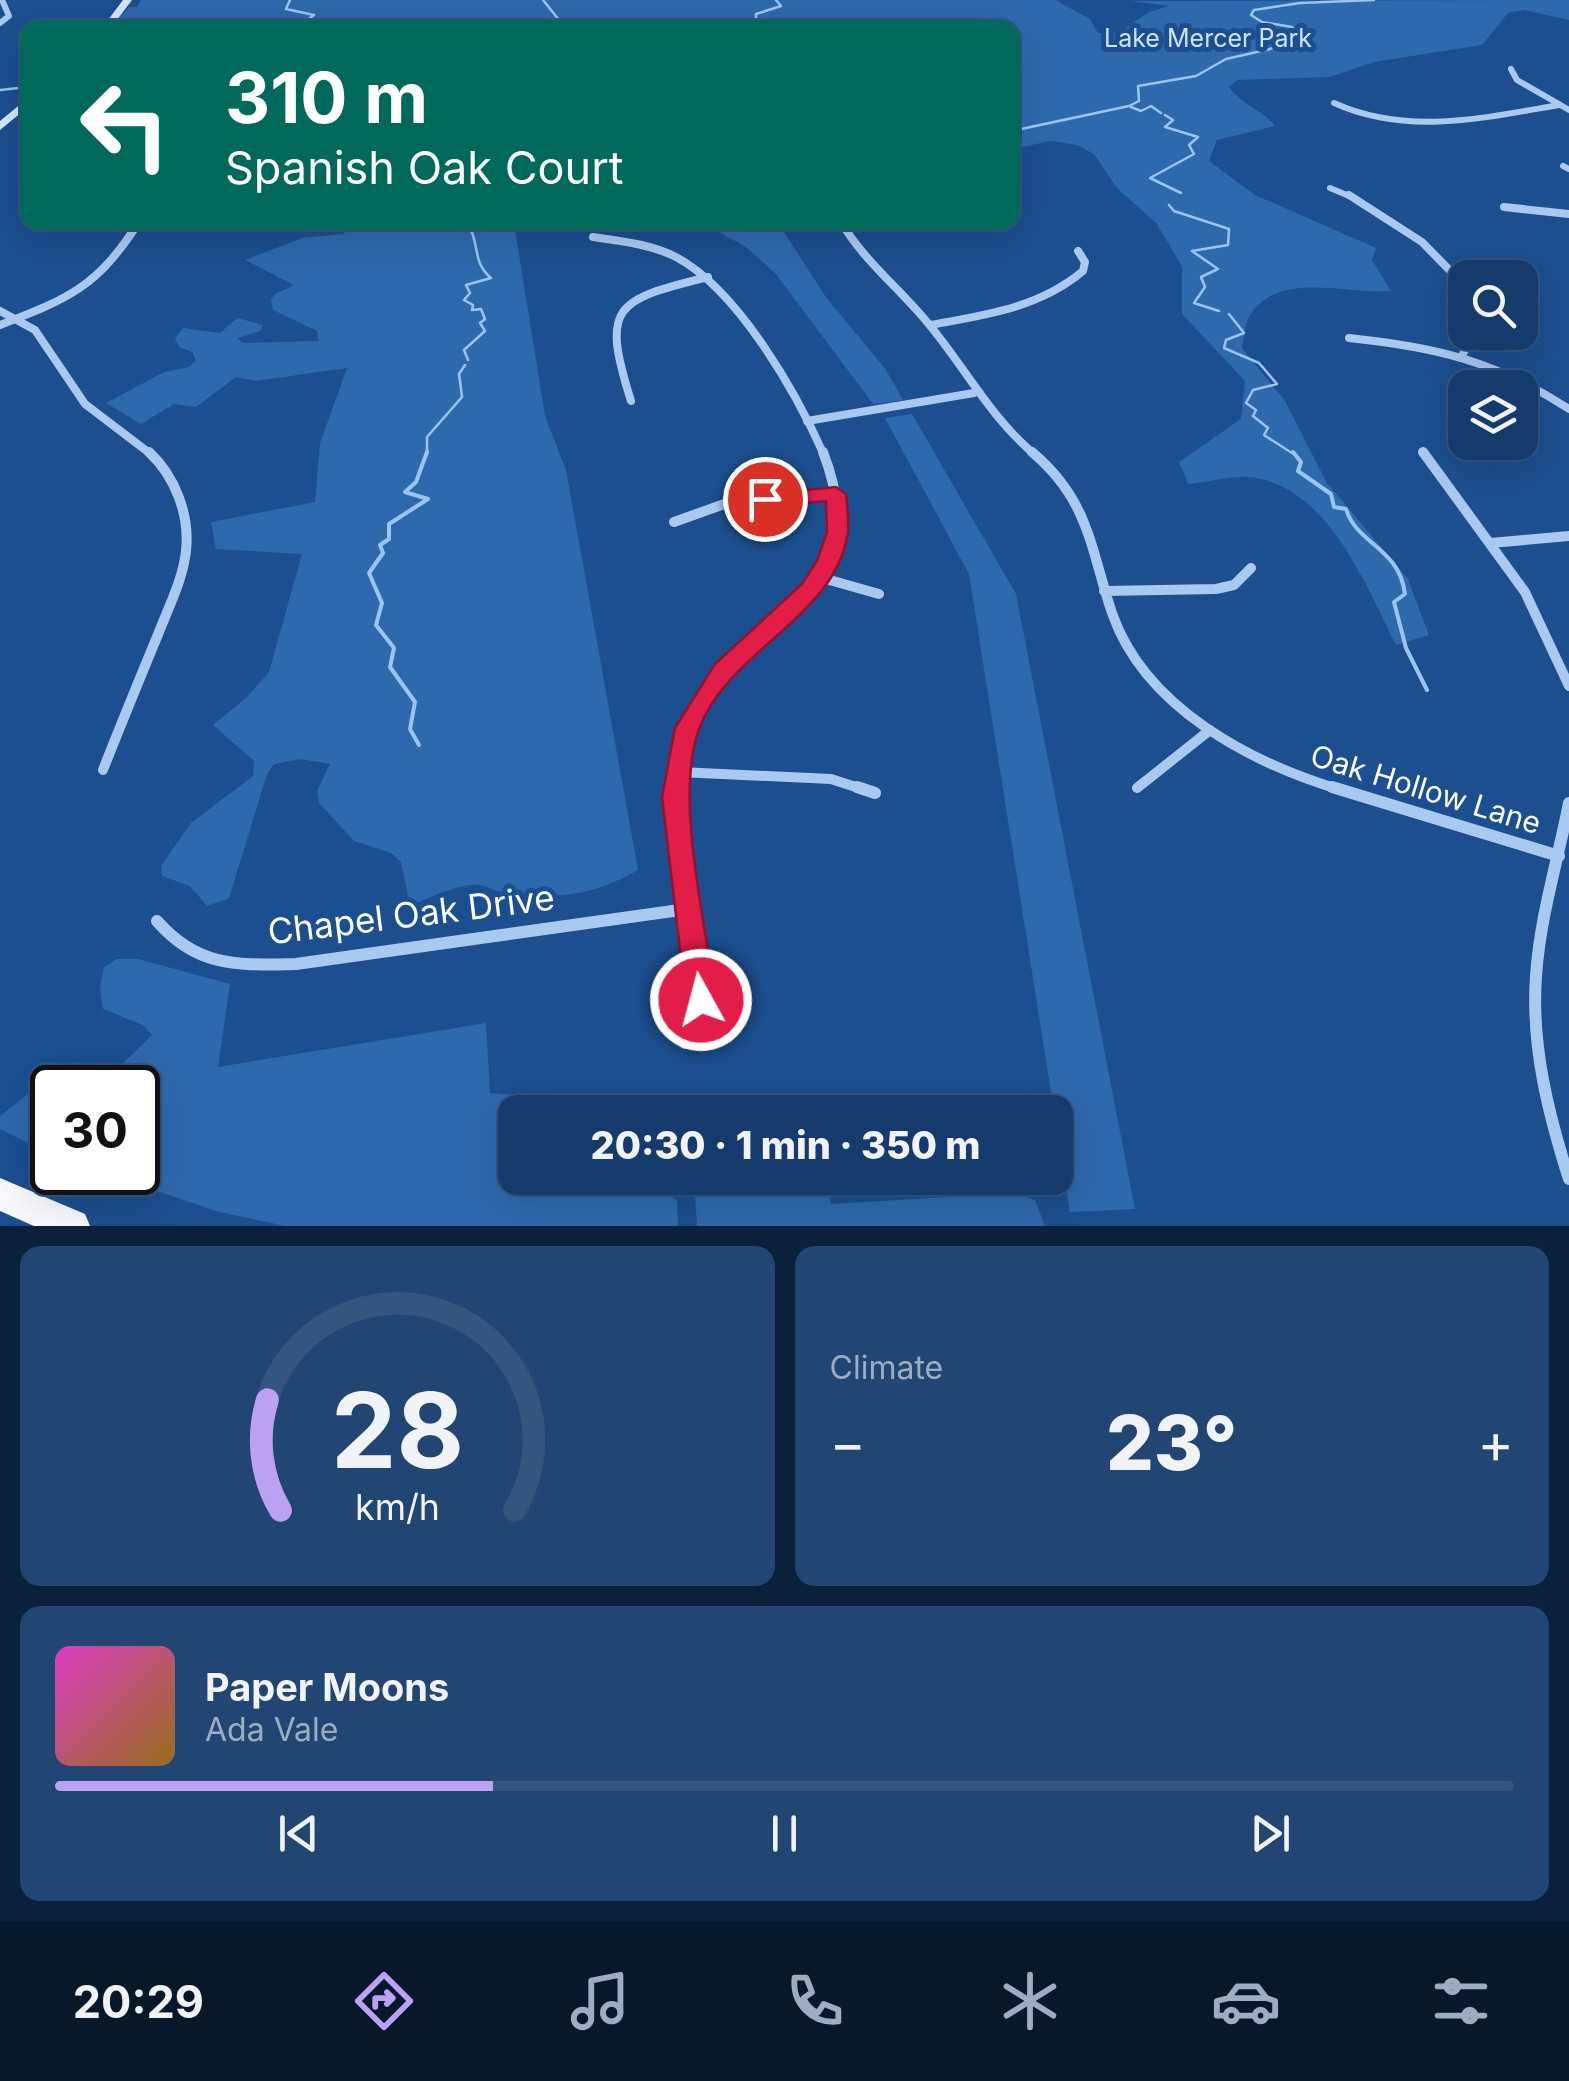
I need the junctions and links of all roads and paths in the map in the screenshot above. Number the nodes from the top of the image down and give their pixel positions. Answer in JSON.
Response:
{"nodes":[{"id":1,"x":2,"y":0,"type":"edge"},
{"id":2,"x":128,"y":0,"type":"edge"},
{"id":3,"x":112,"y":20,"type":"edge"},
{"id":4,"x":0,"y":23,"type":"edge"},
{"id":5,"x":1511,"y":69,"type":"dead end"},
{"id":6,"x":1334,"y":102,"type":"dead end"},
{"id":7,"x":1559,"y":106,"type":"junction"},
{"id":8,"x":20,"y":108,"type":"edge"},
{"id":9,"x":1569,"y":110,"type":"edge"},
{"id":10,"x":0,"y":126,"type":"edge"},
{"id":11,"x":1330,"y":188,"type":"dead end"},
{"id":12,"x":1504,"y":207,"type":"dead end"},
{"id":13,"x":1569,"y":214,"type":"edge"},
{"id":14,"x":134,"y":230,"type":"edge"},
{"id":15,"x":846,"y":230,"type":"edge"},
{"id":16,"x":593,"y":237,"type":"dead end"},
{"id":17,"x":1078,"y":251,"type":"dead end"},
{"id":18,"x":1448,"y":269,"type":"edge"},
{"id":19,"x":708,"y":277,"type":"junction"},
{"id":20,"x":0,"y":311,"type":"edge"},
{"id":21,"x":18,"y":318,"type":"junction"},
{"id":22,"x":0,"y":324,"type":"edge"},
{"id":23,"x":930,"y":324,"type":"junction"},
{"id":24,"x":1349,"y":338,"type":"dead end"},
{"id":25,"x":1465,"y":350,"type":"edge"},
{"id":26,"x":1463,"y":354,"type":"junction"},
{"id":27,"x":974,"y":393,"type":"junction"},
{"id":28,"x":631,"y":401,"type":"dead end"},
{"id":29,"x":1569,"y":409,"type":"edge"},
{"id":30,"x":806,"y":421,"type":"junction"},
{"id":31,"x":1423,"y":452,"type":"dead end"},
{"id":32,"x":836,"y":494,"type":"junction"},
{"id":33,"x":674,"y":522,"type":"dead end"},
{"id":34,"x":1569,"y":536,"type":"edge"},
{"id":35,"x":1490,"y":544,"type":"junction"},
{"id":36,"x":1251,"y":568,"type":"dead end"},
{"id":37,"x":819,"y":577,"type":"junction"},
{"id":38,"x":1104,"y":591,"type":"junction"},
{"id":39,"x":879,"y":594,"type":"dead end"},
{"id":40,"x":1569,"y":686,"type":"edge"},
{"id":41,"x":1210,"y":730,"type":"junction"},
{"id":42,"x":103,"y":770,"type":"dead end"},
{"id":43,"x":678,"y":772,"type":"junction"},
{"id":44,"x":1136,"y":788,"type":"dead end"},
{"id":45,"x":874,"y":793,"type":"dead end"},
{"id":46,"x":1569,"y":804,"type":"edge"},
{"id":47,"x":1558,"y":856,"type":"junction"},
{"id":48,"x":687,"y":909,"type":"junction"},
{"id":49,"x":157,"y":921,"type":"dead end"},
{"id":50,"x":685,"y":1044,"type":"dead end"},
{"id":51,"x":1569,"y":1179,"type":"edge"},
{"id":52,"x":0,"y":1194,"type":"edge"},
{"id":53,"x":72,"y":1226,"type":"edge"}],
"edges":[{"from":1,"to":4,"type":"street"},
{"from":2,"to":3,"type":"main road"},
{"from":5,"to":7,"type":"street"},
{"from":6,"to":7,"type":"street"},
{"from":7,"to":9,"type":"street"},
{"from":8,"to":10,"type":"main road"},
{"from":11,"to":18,"type":"street"},
{"from":12,"to":13,"type":"street"},
{"from":14,"to":21,"type":"street"},
{"from":15,"to":23,"type":"street","name":"Oak Hollow Lane"},
{"from":16,"to":19,"type":"street"},
{"from":17,"to":23,"type":"street"},
{"from":19,"to":28,"type":"street"},
{"from":19,"to":30,"type":"street"},
{"from":20,"to":21,"type":"street"},
{"from":21,"to":22,"type":"street"},
{"from":21,"to":42,"type":"street"},
{"from":23,"to":27,"type":"street","name":"Oak Hollow Lane"},
{"from":24,"to":26,"type":"street"},
{"from":25,"to":26,"type":"street"},
{"from":26,"to":29,"type":"street"},
{"from":27,"to":30,"type":"street"},
{"from":27,"to":38,"type":"street","name":"Oak Hollow Lane"},
{"from":30,"to":32,"type":"street"},
{"from":31,"to":35,"type":"street"},
{"from":32,"to":33,"type":"street"},
{"from":32,"to":37,"type":"street"},
{"from":34,"to":35,"type":"street"},
{"from":35,"to":40,"type":"street"},
{"from":36,"to":38,"type":"street"},
{"from":37,"to":39,"type":"street"},
{"from":37,"to":43,"type":"street"},
{"from":38,"to":41,"type":"street","name":"Oak Hollow Lane"},
{"from":41,"to":44,"type":"street"},
{"from":41,"to":47,"type":"street","name":"Oak Hollow Lane"},
{"from":43,"to":45,"type":"street"},
{"from":43,"to":48,"type":"street"},
{"from":46,"to":47,"type":"street"},
{"from":47,"to":51,"type":"street"},
{"from":48,"to":49,"type":"street","name":"Chapel Oak Drive"},
{"from":48,"to":50,"type":"street"},
{"from":52,"to":53,"type":"highway"}]}
